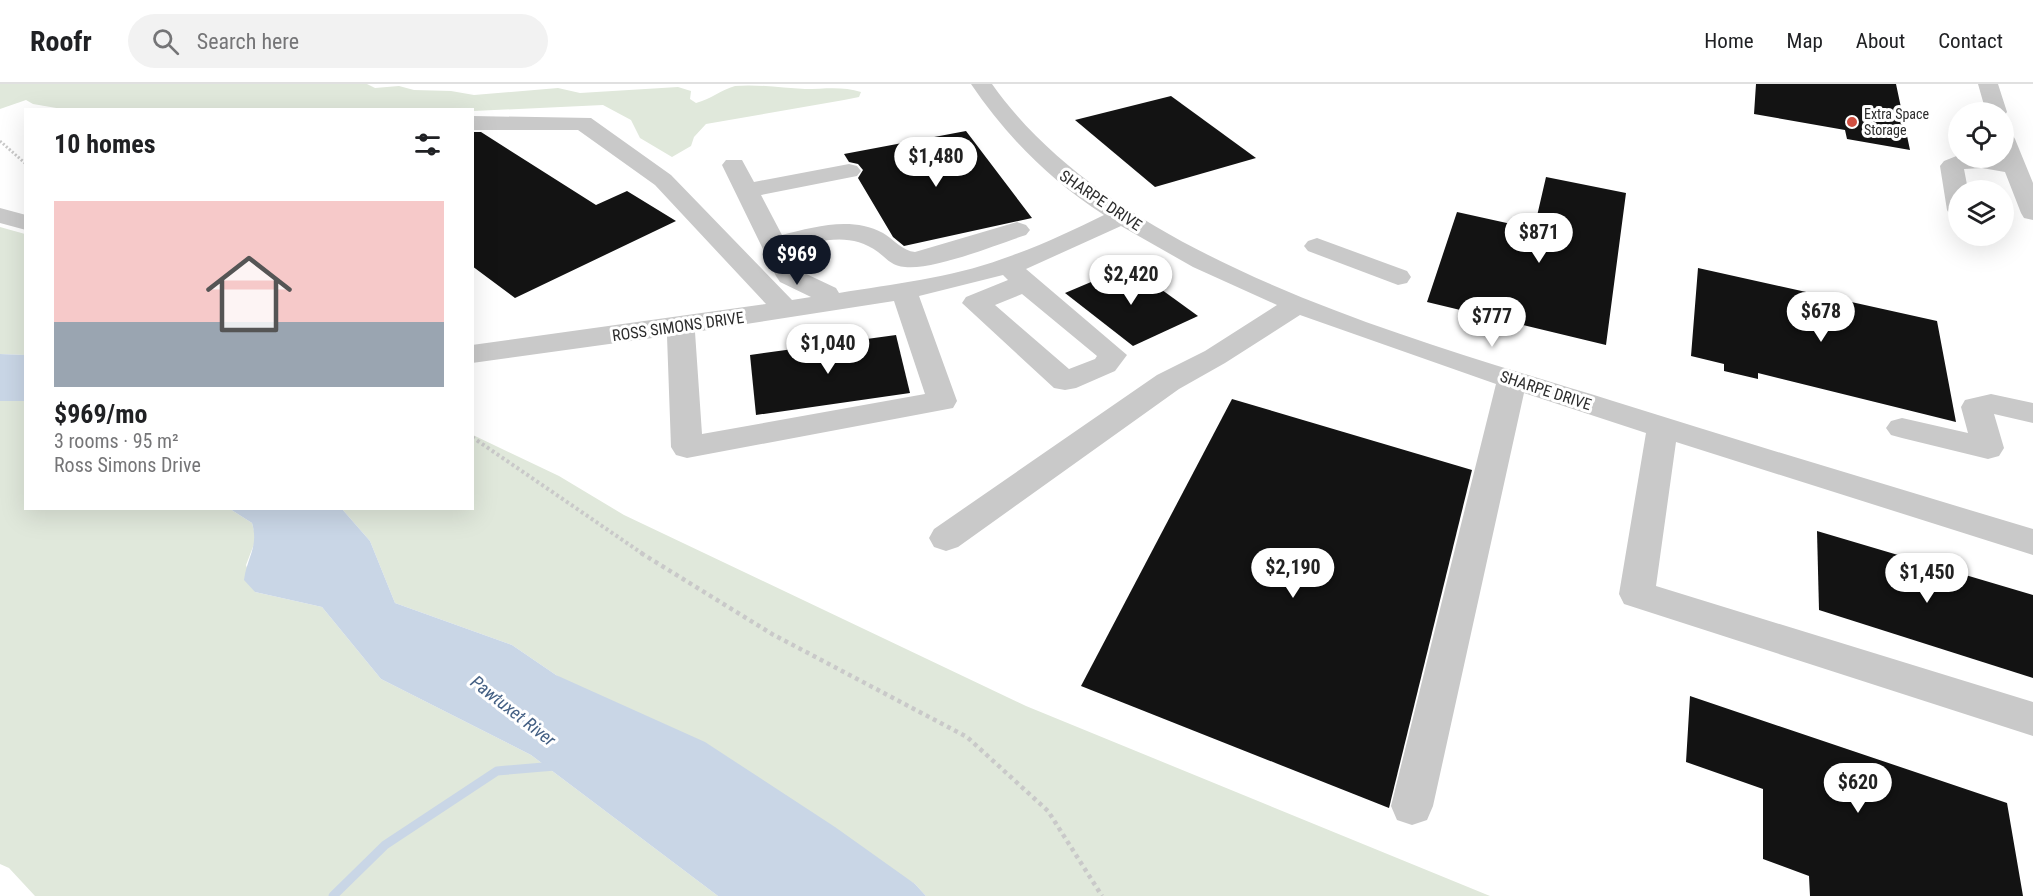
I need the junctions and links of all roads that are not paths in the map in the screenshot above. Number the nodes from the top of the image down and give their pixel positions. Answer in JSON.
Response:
{"nodes":[{"id":1,"x":981,"y":84,"type":"edge"},
{"id":2,"x":1988,"y":84,"type":"edge"},
{"id":3,"x":1993,"y":102,"type":"edge"},
{"id":4,"x":474,"y":123,"type":"edge"},
{"id":5,"x":2014,"y":143,"type":"edge"},
{"id":6,"x":2033,"y":148,"type":"edge"},
{"id":7,"x":734,"y":165,"type":"dead end"},
{"id":8,"x":2015,"y":167,"type":"joint"},
{"id":9,"x":849,"y":171,"type":"dead end"},
{"id":10,"x":1954,"y":180,"type":"edge"},
{"id":11,"x":746,"y":191,"type":"junction"},
{"id":12,"x":2033,"y":213,"type":"edge"},
{"id":13,"x":0,"y":215,"type":"edge"},
{"id":14,"x":1122,"y":216,"type":"junction"},
{"id":15,"x":24,"y":222,"type":"edge"},
{"id":16,"x":1017,"y":230,"type":"dead end"},
{"id":17,"x":772,"y":246,"type":"junction"},
{"id":18,"x":1317,"y":246,"type":"dead end"},
{"id":19,"x":1017,"y":274,"type":"junction"},
{"id":20,"x":1398,"y":277,"type":"dead end"},
{"id":21,"x":904,"y":291,"type":"junction"},
{"id":22,"x":830,"y":304,"type":"junction"},
{"id":23,"x":1296,"y":305,"type":"junction"},
{"id":24,"x":786,"y":310,"type":"junction"},
{"id":25,"x":681,"y":326,"type":"junction"},
{"id":26,"x":474,"y":353,"type":"edge"},
{"id":27,"x":1512,"y":379,"type":"junction"},
{"id":28,"x":2033,"y":413,"type":"edge"},
{"id":29,"x":1662,"y":427,"type":"junction"},
{"id":30,"x":1902,"y":428,"type":"dead end"},
{"id":31,"x":946,"y":538,"type":"dead end"},
{"id":32,"x":2033,"y":542,"type":"edge"},
{"id":33,"x":2033,"y":719,"type":"edge"},
{"id":34,"x":1412,"y":806,"type":"dead end"}],
"edges":[{"from":1,"to":14,"type":"street","name":"SHARPE DRIVE"},
{"from":2,"to":3,"type":"street"},
{"from":4,"to":24,"type":"street"},
{"from":5,"to":6,"type":"street"},
{"from":7,"to":11,"type":"street"},
{"from":8,"to":10,"type":"street"},
{"from":8,"to":12,"type":"street"},
{"from":9,"to":11,"type":"street"},
{"from":11,"to":17,"type":"street"},
{"from":13,"to":15,"type":"street"},
{"from":14,"to":19,"type":"street","name":"ROSS SIMONS DRIVE"},
{"from":14,"to":23,"type":"street","name":"SHARPE DRIVE"},
{"from":16,"to":17,"type":"street"},
{"from":17,"to":22,"type":"street"},
{"from":18,"to":20,"type":"street"},
{"from":19,"to":19,"type":"street"},
{"from":19,"to":21,"type":"street","name":"ROSS SIMONS DRIVE"},
{"from":21,"to":22,"type":"street","name":"ROSS SIMONS DRIVE"},
{"from":21,"to":25,"type":"street"},
{"from":22,"to":24,"type":"street","name":"ROSS SIMONS DRIVE"},
{"from":23,"to":27,"type":"street","name":"SHARPE DRIVE"},
{"from":23,"to":31,"type":"street"},
{"from":24,"to":25,"type":"street","name":"ROSS SIMONS DRIVE"},
{"from":25,"to":26,"type":"street","name":"ROSS SIMONS DRIVE"},
{"from":27,"to":29,"type":"street","name":"SHARPE DRIVE"},
{"from":27,"to":34,"type":"street"},
{"from":28,"to":30,"type":"street"},
{"from":29,"to":32,"type":"street","name":"SHARPE DRIVE"},
{"from":29,"to":33,"type":"street"}]}
